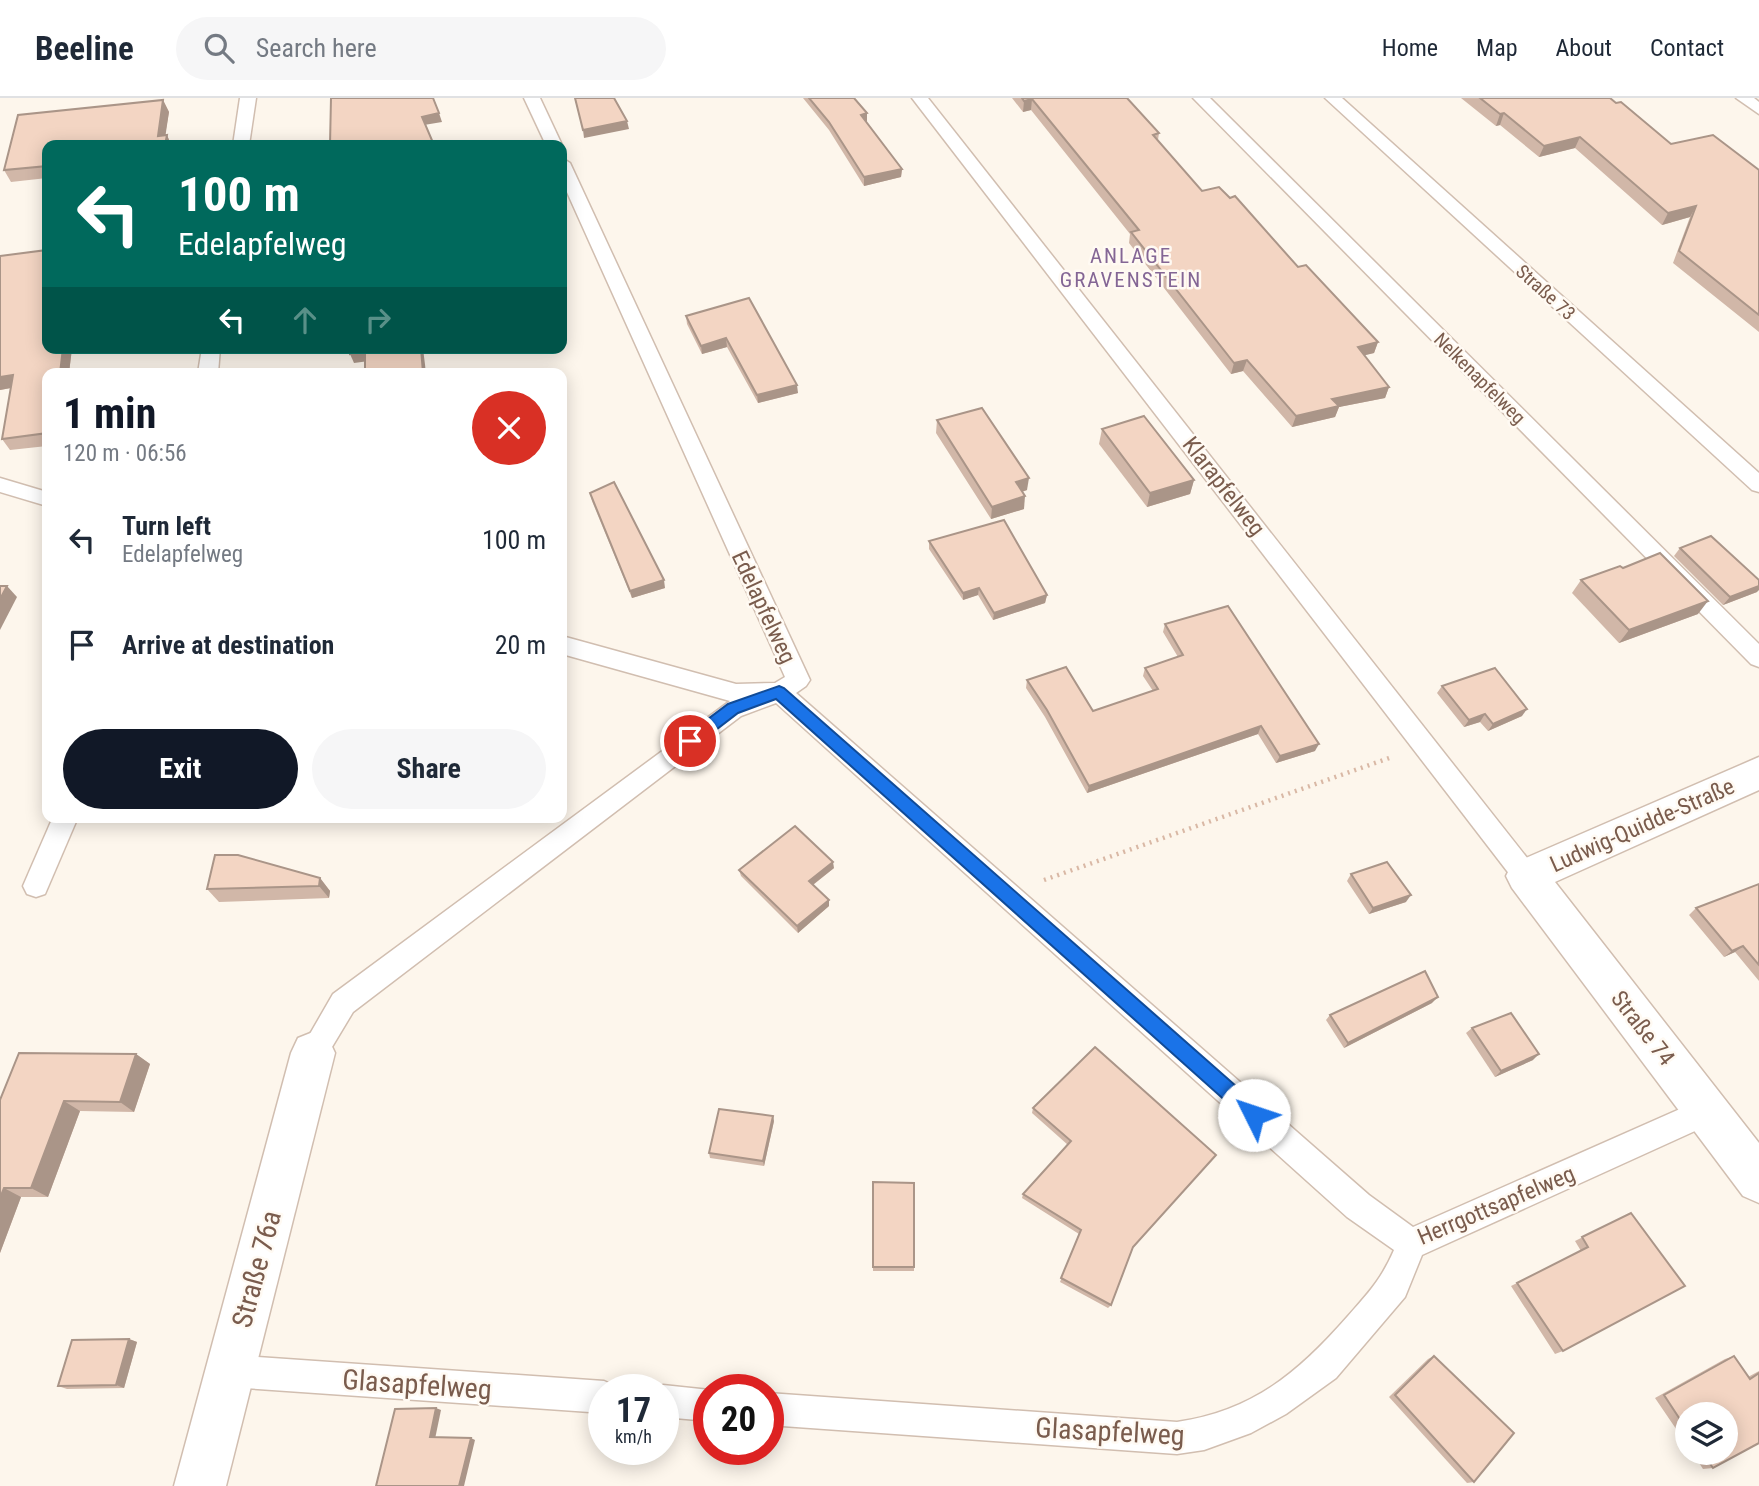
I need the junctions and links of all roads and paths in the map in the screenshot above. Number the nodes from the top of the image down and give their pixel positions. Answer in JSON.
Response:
{"nodes":[{"id":1,"x":248,"y":98,"type":"edge"},
{"id":2,"x":532,"y":98,"type":"edge"},
{"id":3,"x":920,"y":98,"type":"edge"},
{"id":4,"x":1201,"y":98,"type":"edge"},
{"id":5,"x":1333,"y":98,"type":"edge"},
{"id":6,"x":1744,"y":98,"type":"edge"},
{"id":7,"x":1759,"y":109,"type":"edge"},
{"id":8,"x":242,"y":140,"type":"edge"},
{"id":9,"x":552,"y":140,"type":"edge"},
{"id":10,"x":567,"y":174,"type":"edge"},
{"id":11,"x":0,"y":485,"type":"edge"},
{"id":12,"x":1759,"y":485,"type":"edge"},
{"id":13,"x":42,"y":498,"type":"edge"},
{"id":14,"x":567,"y":646,"type":"edge"},
{"id":15,"x":1759,"y":658,"type":"edge"},
{"id":16,"x":779,"y":692,"type":"junction"},
{"id":17,"x":1426,"y":745,"type":"junction"},
{"id":18,"x":1759,"y":773,"type":"edge"},
{"id":19,"x":63,"y":823,"type":"edge"},
{"id":20,"x":1526,"y":876,"type":"junction"},
{"id":21,"x":37,"y":886,"type":"dead end"},
{"id":22,"x":1004,"y":894,"type":"junction"},
{"id":23,"x":313,"y":1053,"type":"joint"},
{"id":24,"x":1707,"y":1111,"type":"junction"},
{"id":25,"x":1759,"y":1180,"type":"edge"},
{"id":26,"x":1411,"y":1244,"type":"junction"},
{"id":27,"x":230,"y":1371,"type":"junction"},
{"id":28,"x":588,"y":1396,"type":"edge"},
{"id":29,"x":784,"y":1410,"type":"edge"},
{"id":30,"x":201,"y":1486,"type":"edge"}],
"edges":[{"from":1,"to":8,"type":"lane"},
{"from":2,"to":9,"type":"lane"},
{"from":3,"to":17,"type":"lane","name":"Klarapfelweg"},
{"from":4,"to":15,"type":"lane","name":"Nelkenapfelweg"},
{"from":5,"to":12,"type":"lane","name":"Straße 73"},
{"from":6,"to":7,"type":"lane"},
{"from":10,"to":16,"type":"lane","name":"Edelapfelweg"},
{"from":11,"to":13,"type":"lane"},
{"from":14,"to":16,"type":"lane"},
{"from":16,"to":22,"type":"lane","name":"Herrgottsapfelweg"},
{"from":16,"to":23,"type":"lane","name":"Edelapfelweg"},
{"from":17,"to":20,"type":"lane","name":"Klarapfelweg"},
{"from":17,"to":22,"type":"path"},
{"from":18,"to":20,"type":"street","name":"Ludwig-Quidde-Straße"},
{"from":19,"to":21,"type":"lane"},
{"from":20,"to":24,"type":"street","name":"Straße 74"},
{"from":22,"to":26,"type":"lane","name":"Herrgottsapfelweg"},
{"from":23,"to":27,"type":"street","name":"Straße 76a"},
{"from":24,"to":25,"type":"street","name":"Straße 74"},
{"from":24,"to":26,"type":"lane","name":"Herrgottsapfelweg"},
{"from":26,"to":29,"type":"lane","name":"Glasapfelweg"},
{"from":27,"to":28,"type":"lane","name":"Glasapfelweg"},
{"from":27,"to":30,"type":"street","name":"Straße 76a"}]}
